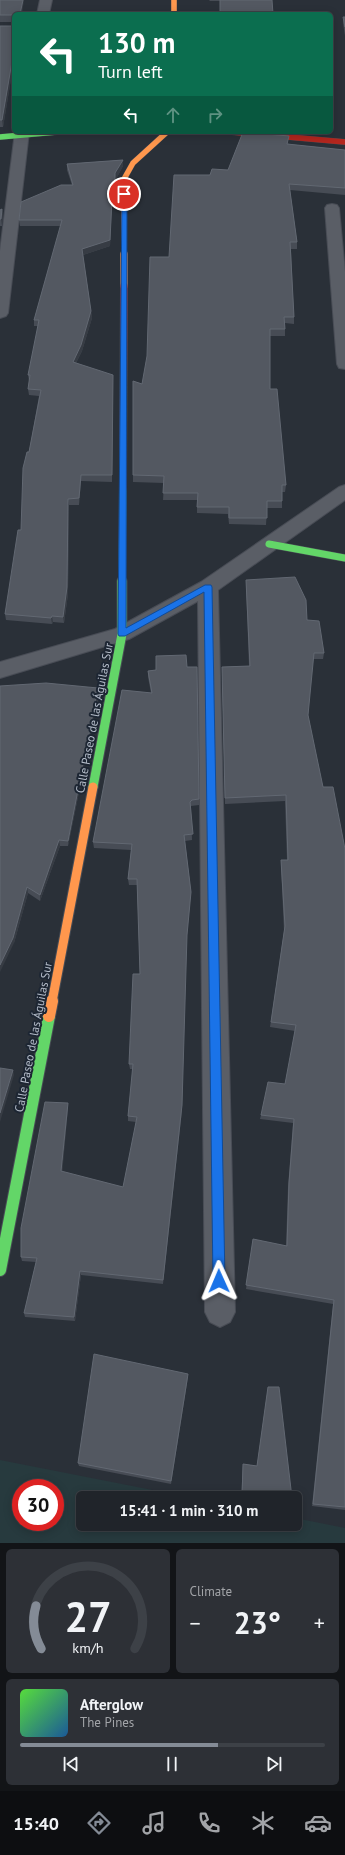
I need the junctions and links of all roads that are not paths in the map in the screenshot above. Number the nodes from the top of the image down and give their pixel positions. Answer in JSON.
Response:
{"nodes":[{"id":1,"x":46,"y":0,"type":"edge"},
{"id":2,"x":174,"y":0,"type":"edge"},
{"id":3,"x":43,"y":12,"type":"edge"},
{"id":4,"x":174,"y":12,"type":"edge"},
{"id":5,"x":16,"y":134,"type":"edge"},
{"id":6,"x":21,"y":134,"type":"edge"},
{"id":7,"x":166,"y":134,"type":"edge"},
{"id":8,"x":255,"y":134,"type":"edge"},
{"id":9,"x":0,"y":137,"type":"edge"},
{"id":10,"x":345,"y":142,"type":"edge"},
{"id":11,"x":332,"y":208,"type":"dead end"},
{"id":12,"x":1,"y":294,"type":"edge"},
{"id":13,"x":0,"y":313,"type":"edge"},
{"id":14,"x":345,"y":364,"type":"edge"},
{"id":15,"x":345,"y":491,"type":"edge"},
{"id":16,"x":269,"y":544,"type":"junction"},
{"id":17,"x":345,"y":558,"type":"edge"},
{"id":18,"x":208,"y":587,"type":"junction"},
{"id":19,"x":122,"y":634,"type":"junction"},
{"id":20,"x":0,"y":670,"type":"edge"},
{"id":21,"x":0,"y":1270,"type":"edge"},
{"id":22,"x":220,"y":1312,"type":"dead end"}],
"edges":[{"from":1,"to":3,"type":"street"},
{"from":2,"to":4,"type":"street"},
{"from":5,"to":9,"type":"street"},
{"from":6,"to":12,"type":"street"},
{"from":7,"to":19,"type":"street","name":"Calle Paseo de las Águilas Sur"},
{"from":8,"to":10,"type":"street"},
{"from":11,"to":14,"type":"street"},
{"from":12,"to":13,"type":"street"},
{"from":15,"to":16,"type":"street"},
{"from":16,"to":17,"type":"street"},
{"from":16,"to":18,"type":"street"},
{"from":18,"to":19,"type":"street"},
{"from":18,"to":22,"type":"street"},
{"from":19,"to":20,"type":"street"},
{"from":19,"to":21,"type":"street","name":"Calle Paseo de las Águilas Sur"}]}
